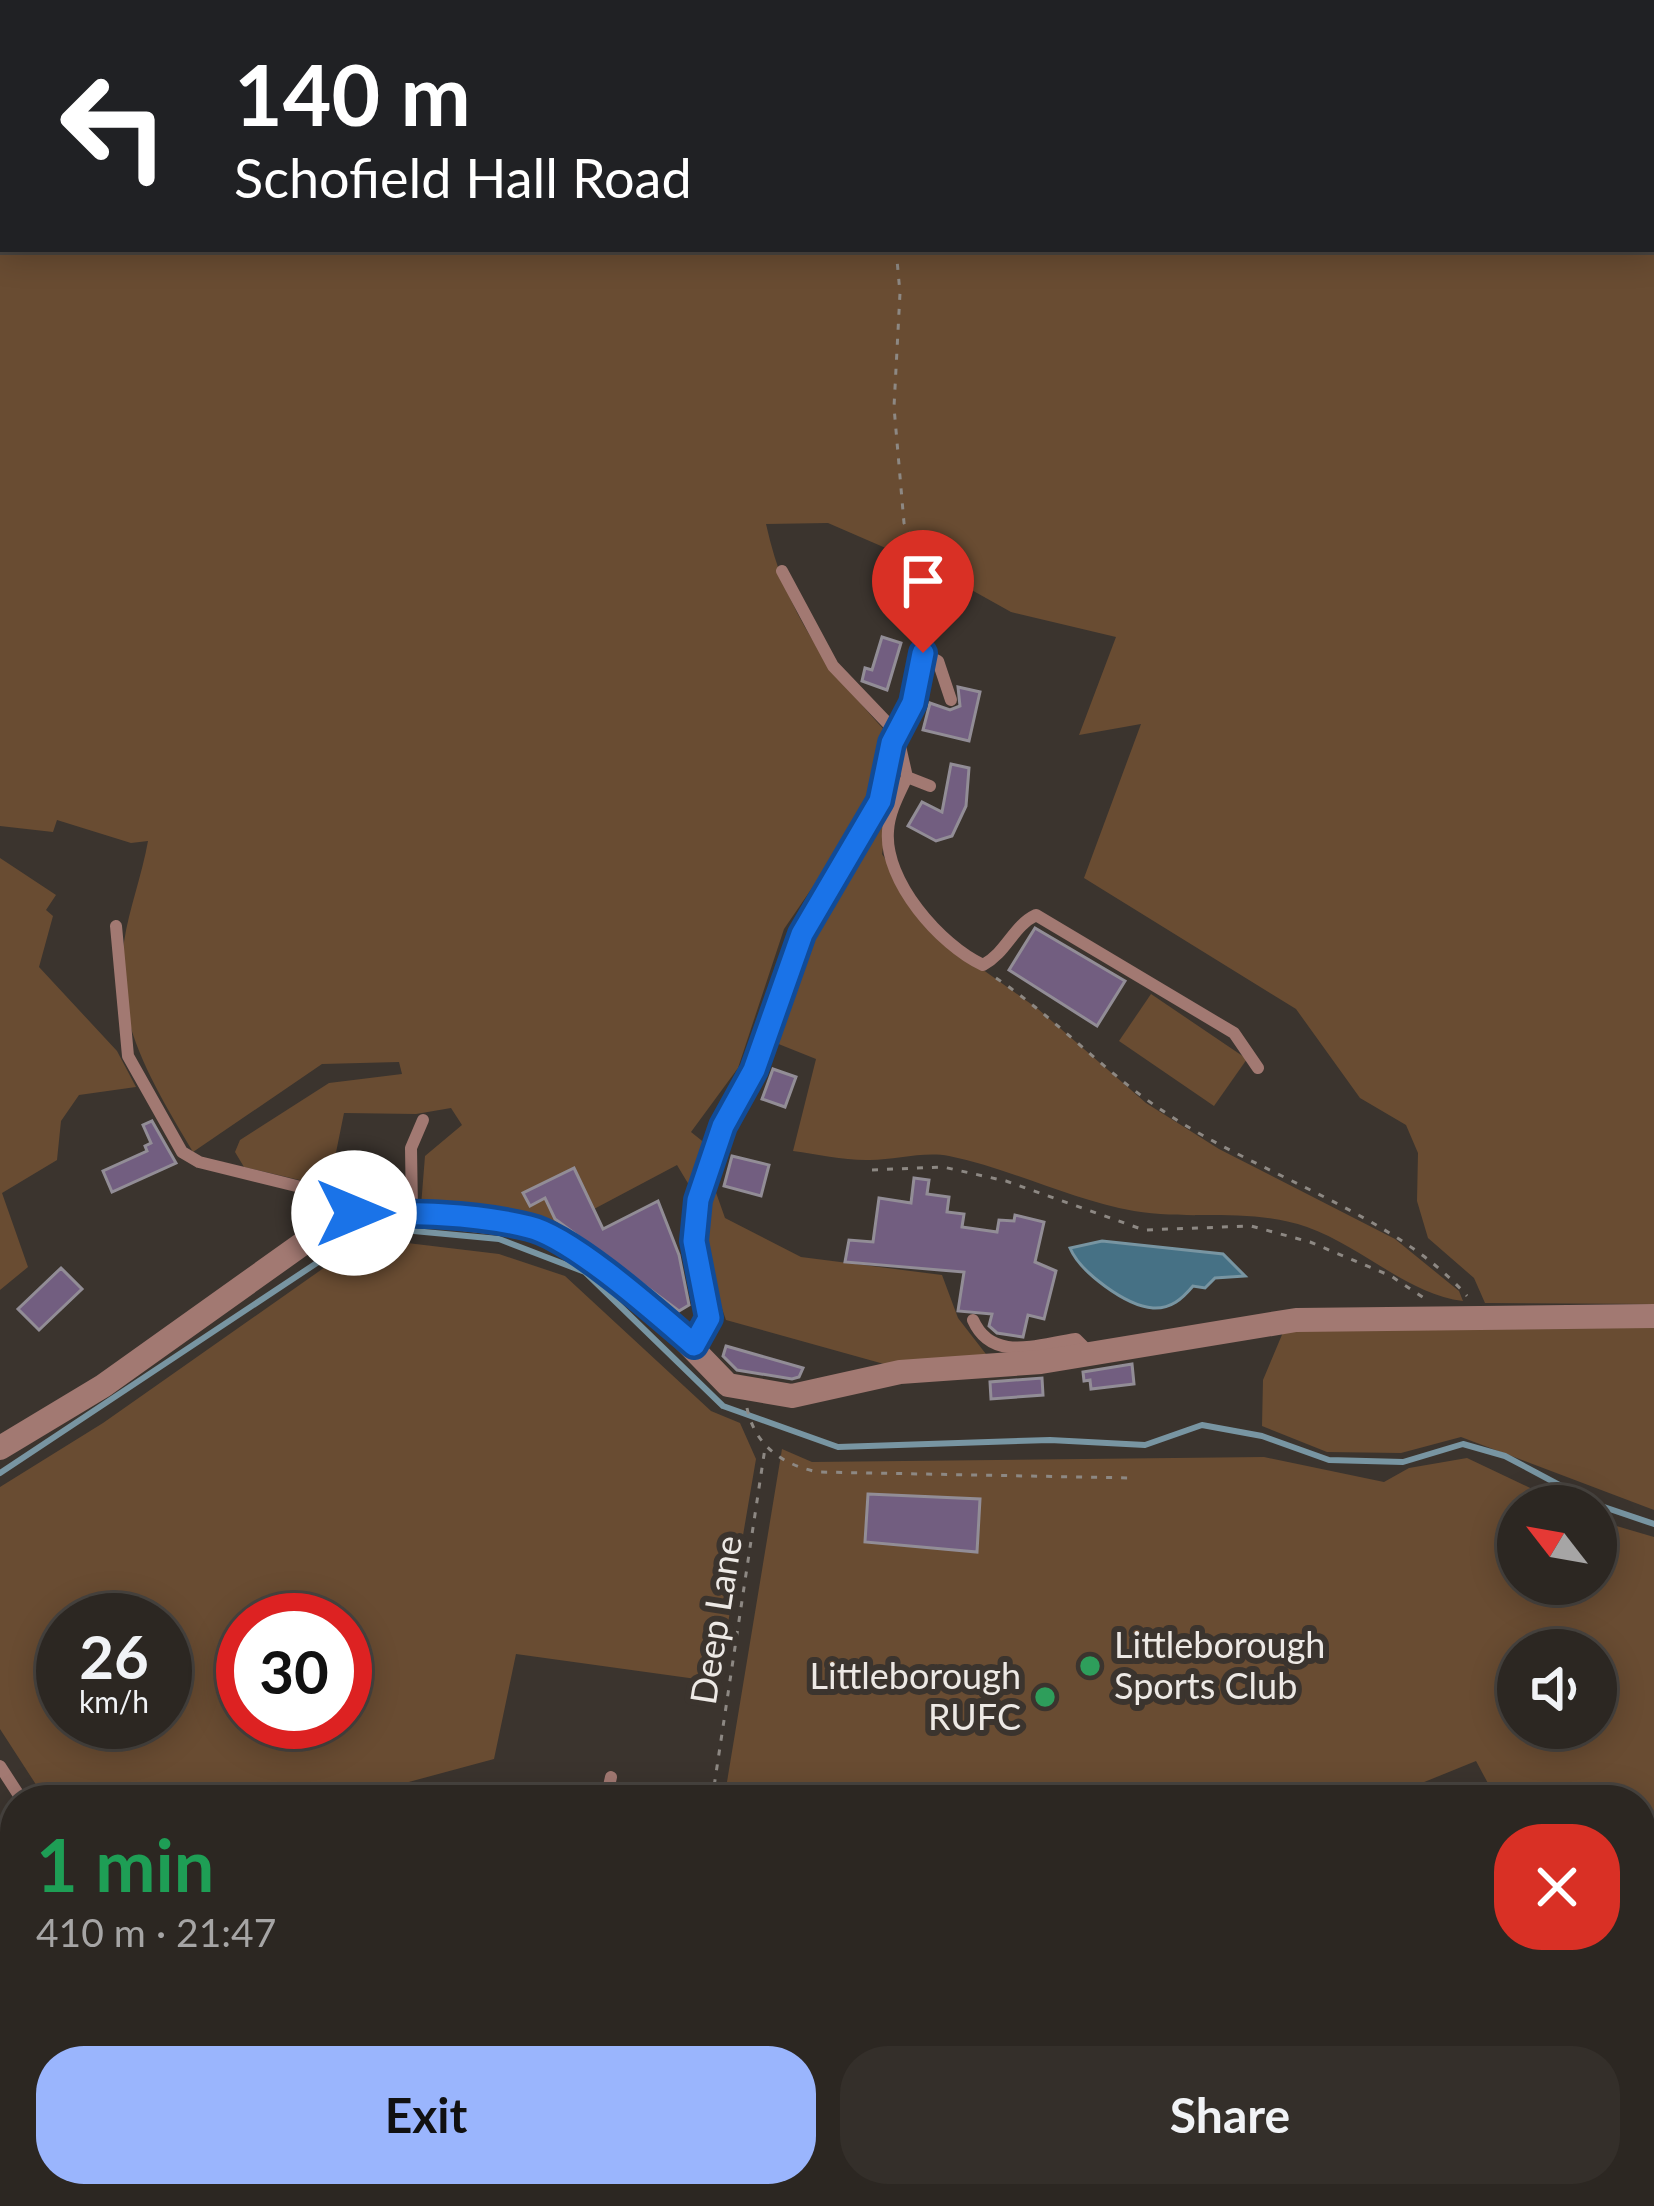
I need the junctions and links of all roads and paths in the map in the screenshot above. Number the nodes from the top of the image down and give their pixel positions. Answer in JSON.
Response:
{"nodes":[{"id":1,"x":896,"y":252,"type":"edge"},
{"id":2,"x":782,"y":571,"type":"dead end"},
{"id":3,"x":923,"y":653,"type":"junction"},
{"id":4,"x":951,"y":700,"type":"dead end"},
{"id":5,"x":897,"y":733,"type":"junction"},
{"id":6,"x":907,"y":777,"type":"junction"},
{"id":7,"x":931,"y":786,"type":"dead end"},
{"id":8,"x":116,"y":926,"type":"dead end"},
{"id":9,"x":969,"y":958,"type":"junction"},
{"id":10,"x":1258,"y":1068,"type":"dead end"},
{"id":11,"x":424,"y":1120,"type":"dead end"},
{"id":12,"x":872,"y":1170,"type":"dead end"},
{"id":13,"x":354,"y":1213,"type":"junction"},
{"id":14,"x":412,"y":1213,"type":"junction"},
{"id":15,"x":1474,"y":1314,"type":"junction"},
{"id":16,"x":1431,"y":1316,"type":"junction"},
{"id":17,"x":1654,"y":1316,"type":"edge"},
{"id":18,"x":974,"y":1320,"type":"dead end"},
{"id":19,"x":694,"y":1345,"type":"junction"},
{"id":20,"x":1090,"y":1354,"type":"junction"},
{"id":21,"x":746,"y":1399,"type":"dead end"},
{"id":22,"x":766,"y":1446,"type":"junction"},
{"id":23,"x":0,"y":1448,"type":"edge"},
{"id":24,"x":1133,"y":1478,"type":"dead end"},
{"id":25,"x":610,"y":1777,"type":"dead end"},
{"id":26,"x":609,"y":1785,"type":"edge"},
{"id":27,"x":714,"y":1785,"type":"edge"}],
"edges":[{"from":1,"to":3,"type":"path"},
{"from":2,"to":5,"type":"lane"},
{"from":3,"to":4,"type":"lane"},
{"from":3,"to":5,"type":"street"},
{"from":5,"to":6,"type":"lane"},
{"from":5,"to":19,"type":"street"},
{"from":6,"to":7,"type":"lane"},
{"from":6,"to":9,"type":"lane"},
{"from":8,"to":13,"type":"lane"},
{"from":9,"to":10,"type":"lane"},
{"from":9,"to":15,"type":"path"},
{"from":11,"to":14,"type":"lane"},
{"from":12,"to":16,"type":"path"},
{"from":13,"to":14,"type":"street"},
{"from":13,"to":23,"type":"street"},
{"from":14,"to":19,"type":"street"},
{"from":15,"to":16,"type":"street"},
{"from":15,"to":17,"type":"street"},
{"from":16,"to":20,"type":"street"},
{"from":18,"to":20,"type":"lane"},
{"from":19,"to":20,"type":"street"},
{"from":21,"to":22,"type":"path"},
{"from":22,"to":24,"type":"path"},
{"from":22,"to":27,"type":"path","name":"Deep Lane"},
{"from":25,"to":26,"type":"lane"}]}
